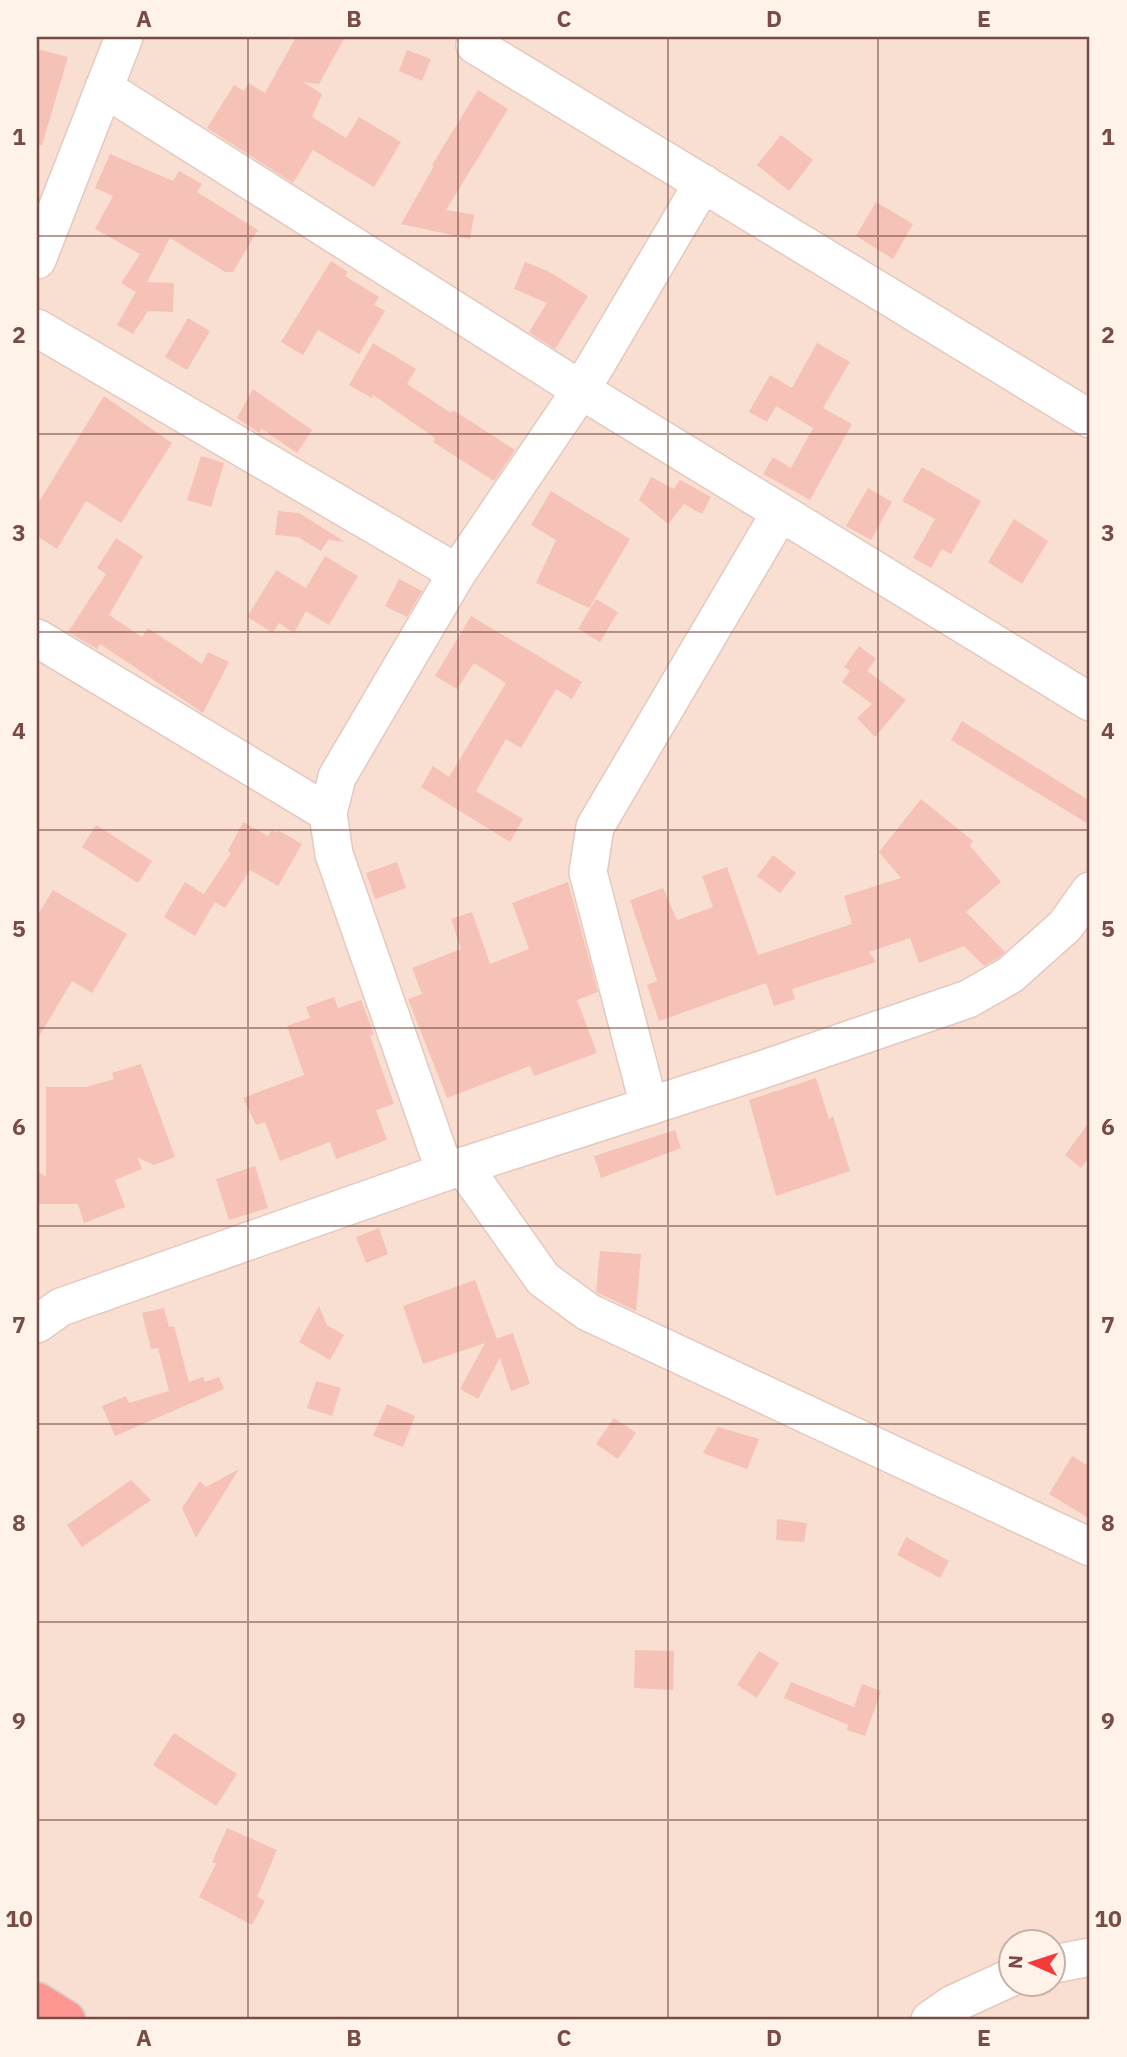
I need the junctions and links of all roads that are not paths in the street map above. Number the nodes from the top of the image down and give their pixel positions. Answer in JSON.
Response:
{"nodes":[{"id":1,"x":124,"y":37,"type":"edge"},
{"id":2,"x":472,"y":39,"type":"edge"},
{"id":3,"x":104,"y":88,"type":"junction"},
{"id":4,"x":703,"y":183,"type":"junction"},
{"id":5,"x":37,"y":260,"type":"edge"},
{"id":6,"x":37,"y":328,"type":"edge"},
{"id":7,"x":581,"y":390,"type":"junction"},
{"id":8,"x":1090,"y":419,"type":"edge"},
{"id":9,"x":780,"y":513,"type":"junction"},
{"id":10,"x":457,"y":573,"type":"junction"},
{"id":11,"x":37,"y":638,"type":"edge"},
{"id":12,"x":1090,"y":702,"type":"edge"},
{"id":13,"x":328,"y":813,"type":"junction"},
{"id":14,"x":1090,"y":891,"type":"edge"},
{"id":15,"x":649,"y":1106,"type":"junction"},
{"id":16,"x":454,"y":1169,"type":"junction"},
{"id":17,"x":45,"y":1308,"type":"edge"},
{"id":18,"x":1090,"y":1547,"type":"edge"},
{"id":19,"x":1090,"y":1957,"type":"edge"},
{"id":20,"x":1068,"y":1961,"type":"edge"},
{"id":21,"x":998,"y":1983,"type":"edge"},
{"id":22,"x":37,"y":2002,"type":"edge"},
{"id":23,"x":66,"y":2020,"type":"edge"},
{"id":24,"x":930,"y":2020,"type":"edge"}],
"edges":[{"from":1,"to":3,"type":"street"},
{"from":2,"to":4,"type":"street"},
{"from":3,"to":5,"type":"street"},
{"from":3,"to":7,"type":"street"},
{"from":4,"to":7,"type":"street"},
{"from":4,"to":8,"type":"street"},
{"from":6,"to":10,"type":"street"},
{"from":7,"to":9,"type":"street"},
{"from":7,"to":10,"type":"street"},
{"from":9,"to":12,"type":"street"},
{"from":9,"to":15,"type":"street"},
{"from":10,"to":13,"type":"street"},
{"from":11,"to":13,"type":"street"},
{"from":13,"to":16,"type":"street"},
{"from":14,"to":15,"type":"street"},
{"from":15,"to":16,"type":"street"},
{"from":16,"to":17,"type":"street"},
{"from":16,"to":18,"type":"street"},
{"from":19,"to":20,"type":"street"},
{"from":21,"to":24,"type":"street"},
{"from":22,"to":23,"type":"highway"}]}
